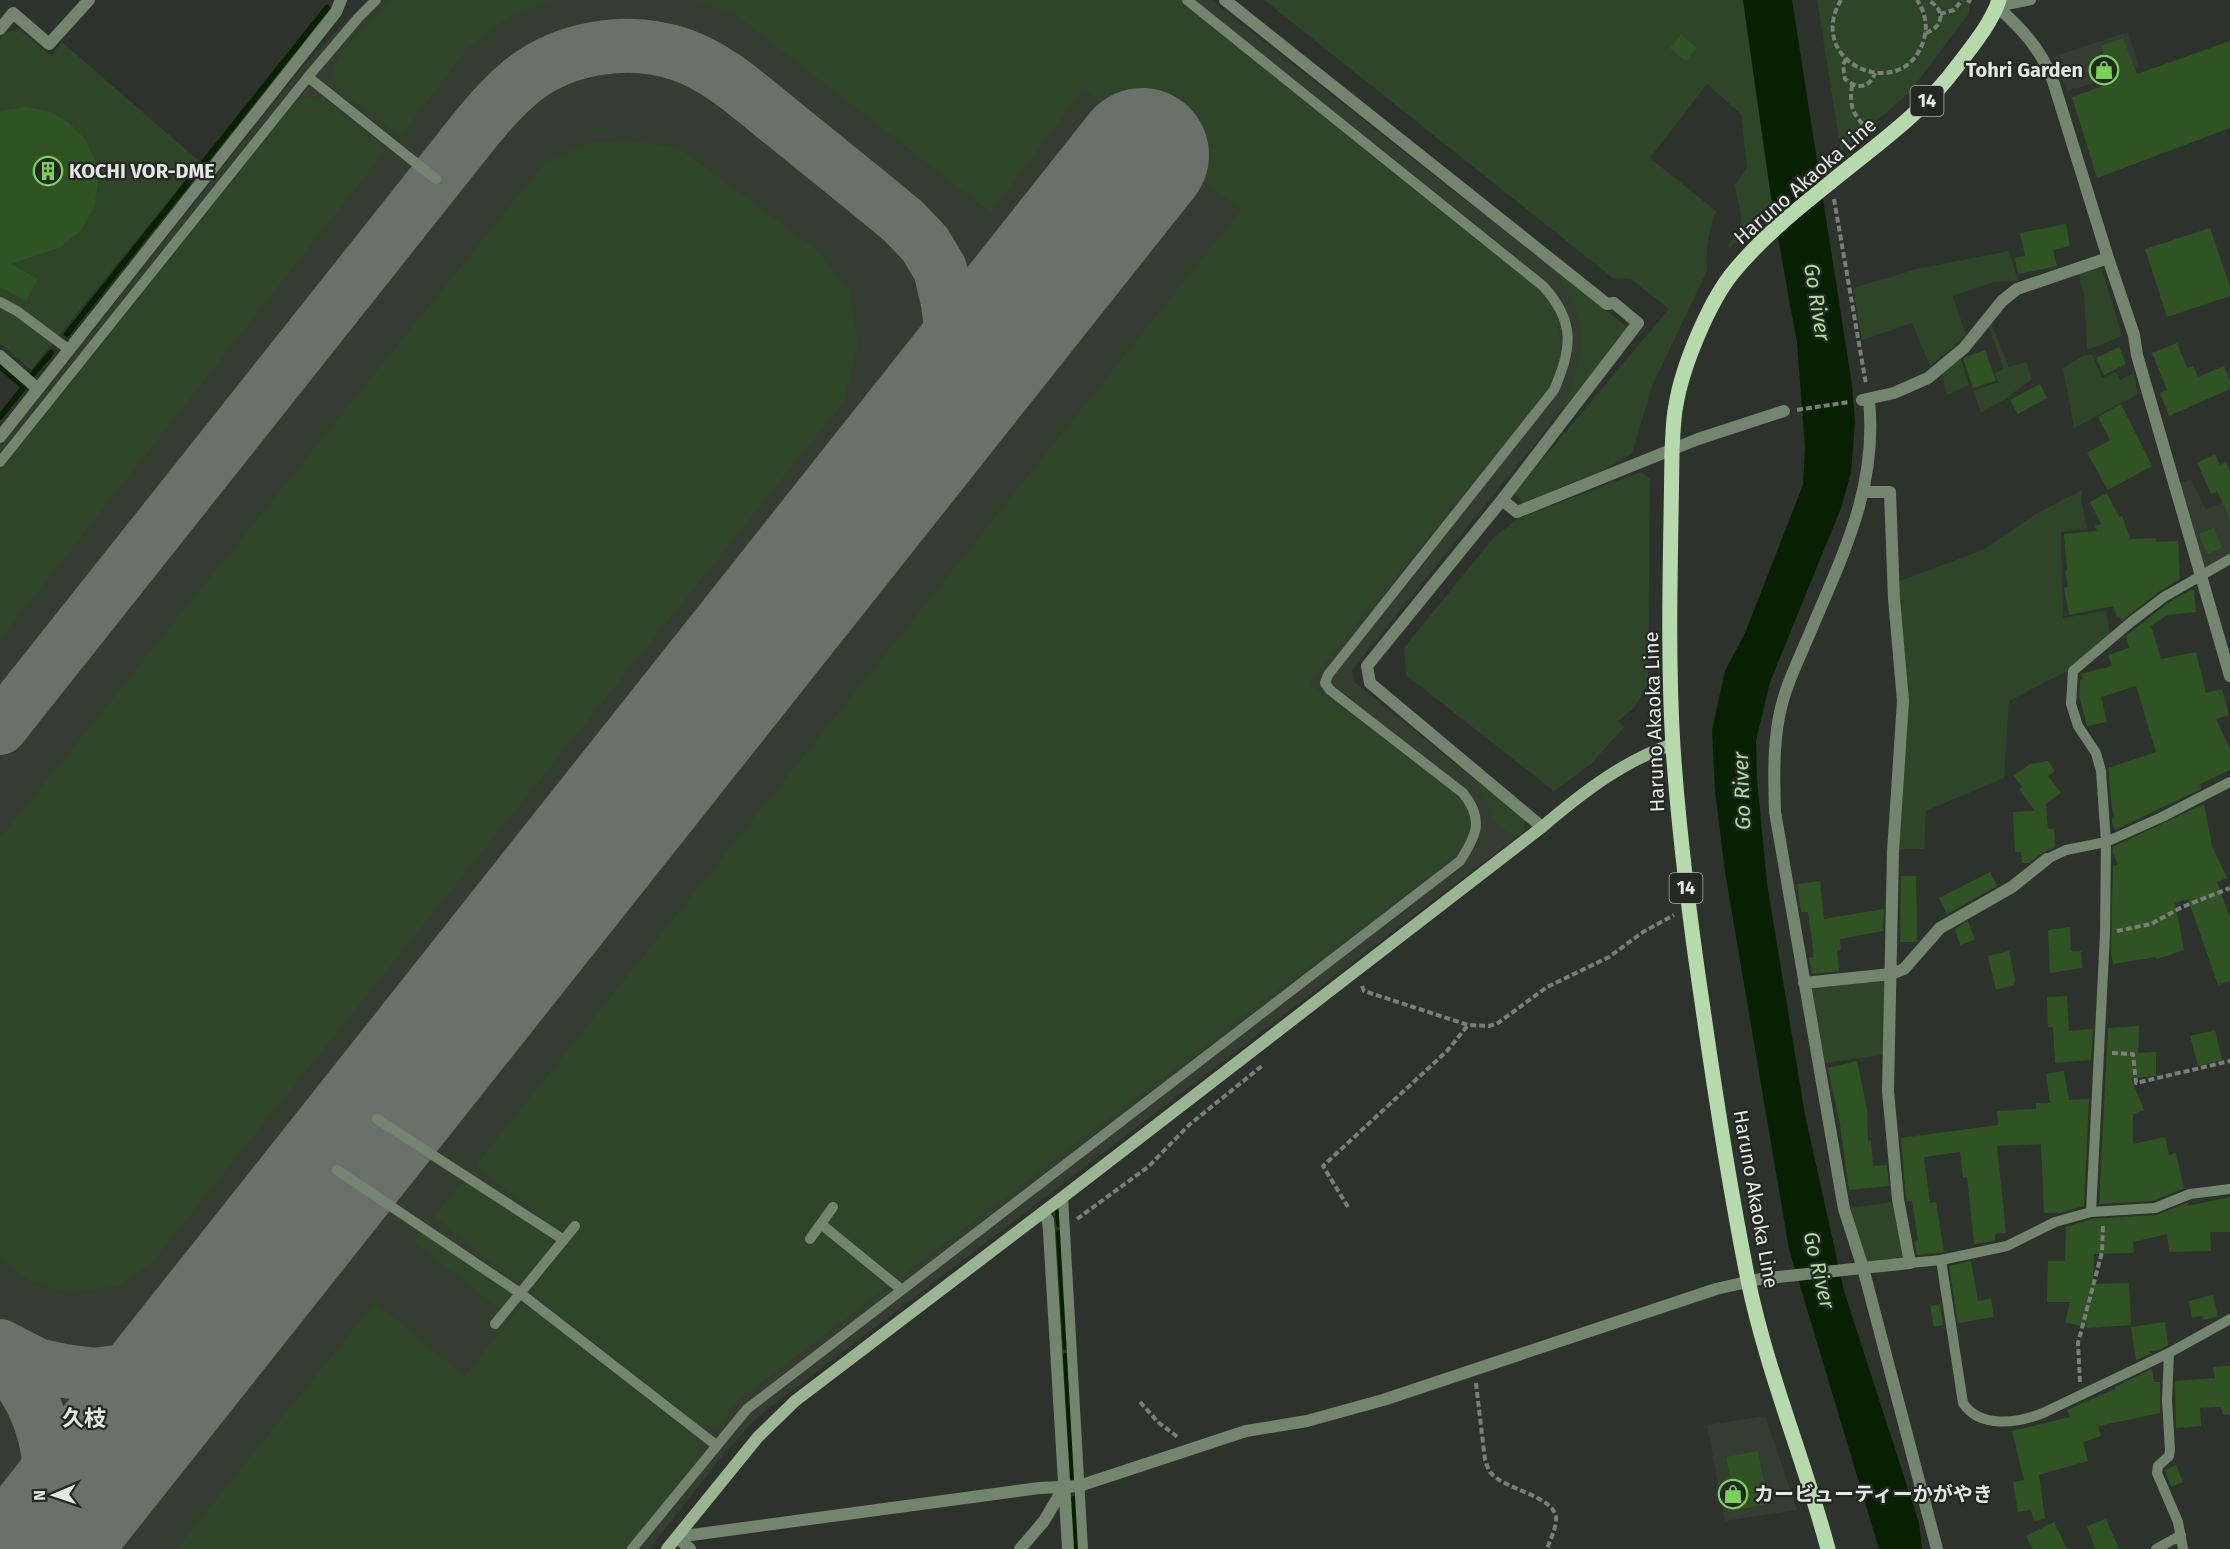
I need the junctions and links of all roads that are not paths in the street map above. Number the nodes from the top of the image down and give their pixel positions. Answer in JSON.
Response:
{"nodes":[{"id":1,"x":89,"y":0,"type":"edge"},
{"id":2,"x":341,"y":0,"type":"edge"},
{"id":3,"x":376,"y":0,"type":"edge"},
{"id":4,"x":1187,"y":0,"type":"edge"},
{"id":5,"x":1225,"y":0,"type":"edge"},
{"id":6,"x":2031,"y":0,"type":"edge"},
{"id":7,"x":1994,"y":2,"type":"edge"},
{"id":8,"x":0,"y":29,"type":"edge"},
{"id":9,"x":308,"y":77,"type":"junction"},
{"id":10,"x":436,"y":179,"type":"dead end"},
{"id":11,"x":2108,"y":258,"type":"junction"},
{"id":12,"x":0,"y":302,"type":"edge"},
{"id":13,"x":68,"y":349,"type":"junction"},
{"id":14,"x":0,"y":356,"type":"edge"},
{"id":15,"x":38,"y":389,"type":"junction"},
{"id":16,"x":1784,"y":411,"type":"road end"},
{"id":17,"x":0,"y":437,"type":"edge"},
{"id":18,"x":1672,"y":450,"type":"junction"},
{"id":19,"x":0,"y":462,"type":"edge"},
{"id":20,"x":1864,"y":492,"type":"junction"},
{"id":21,"x":1502,"y":500,"type":"junction"},
{"id":22,"x":2230,"y":559,"type":"edge"},
{"id":23,"x":2202,"y":577,"type":"junction"},
{"id":24,"x":2230,"y":676,"type":"edge"},
{"id":25,"x":1673,"y":744,"type":"junction"},
{"id":26,"x":2230,"y":782,"type":"edge"},
{"id":27,"x":1542,"y":826,"type":"junction"},
{"id":28,"x":2106,"y":842,"type":"junction"},
{"id":29,"x":2047,"y":859,"type":"joint"},
{"id":30,"x":1890,"y":974,"type":"junction"},
{"id":31,"x":1804,"y":983,"type":"junction"},
{"id":32,"x":377,"y":1119,"type":"dead end"},
{"id":33,"x":337,"y":1170,"type":"dead end"},
{"id":34,"x":2230,"y":1189,"type":"edge"},
{"id":35,"x":1063,"y":1197,"type":"junction"},
{"id":36,"x":833,"y":1208,"type":"dead end"},
{"id":37,"x":2091,"y":1212,"type":"junction"},
{"id":38,"x":1042,"y":1213,"type":"junction"},
{"id":39,"x":821,"y":1224,"type":"junction"},
{"id":40,"x":575,"y":1226,"type":"dead end"},
{"id":41,"x":810,"y":1239,"type":"dead end"},
{"id":42,"x":564,"y":1240,"type":"junction"},
{"id":43,"x":1941,"y":1260,"type":"junction"},
{"id":44,"x":1910,"y":1263,"type":"junction"},
{"id":45,"x":1863,"y":1268,"type":"junction"},
{"id":46,"x":1748,"y":1281,"type":"junction"},
{"id":47,"x":902,"y":1290,"type":"junction"},
{"id":48,"x":520,"y":1293,"type":"junction"},
{"id":49,"x":2230,"y":1319,"type":"edge"},
{"id":50,"x":495,"y":1324,"type":"dead end"},
{"id":51,"x":2169,"y":1353,"type":"junction"},
{"id":52,"x":716,"y":1445,"type":"junction"},
{"id":53,"x":1079,"y":1486,"type":"junction"},
{"id":54,"x":1064,"y":1487,"type":"junction"},
{"id":55,"x":2181,"y":1535,"type":"junction"},
{"id":56,"x":677,"y":1537,"type":"junction"},
{"id":57,"x":633,"y":1549,"type":"edge"},
{"id":58,"x":668,"y":1549,"type":"edge"},
{"id":59,"x":690,"y":1549,"type":"edge"},
{"id":60,"x":1020,"y":1549,"type":"edge"},
{"id":61,"x":1068,"y":1549,"type":"edge"},
{"id":62,"x":1083,"y":1549,"type":"edge"},
{"id":63,"x":1828,"y":1549,"type":"edge"},
{"id":64,"x":1936,"y":1549,"type":"edge"},
{"id":65,"x":2156,"y":1549,"type":"edge"},
{"id":66,"x":2183,"y":1549,"type":"edge"}],
"edges":[{"from":1,"to":8,"type":"street"},
{"from":2,"to":13,"type":"street"},
{"from":3,"to":9,"type":"lane"},
{"from":4,"to":47,"type":"lane"},
{"from":5,"to":21,"type":"street"},
{"from":6,"to":7,"type":"lane"},
{"from":7,"to":11,"type":"street"},
{"from":7,"to":18,"type":"main road","name":"Haruno Akaoka Line","number":"14"},
{"from":9,"to":10,"type":"lane"},
{"from":9,"to":19,"type":"lane"},
{"from":11,"to":20,"type":"street"},
{"from":11,"to":23,"type":"street"},
{"from":12,"to":13,"type":"lane"},
{"from":13,"to":15,"type":"street"},
{"from":14,"to":15,"type":"street"},
{"from":15,"to":17,"type":"street"},
{"from":16,"to":18,"type":"street"},
{"from":18,"to":21,"type":"street"},
{"from":18,"to":25,"type":"main road","name":"Haruno Akaoka Line","number":"14"},
{"from":20,"to":30,"type":"street"},
{"from":20,"to":31,"type":"street"},
{"from":21,"to":27,"type":"street"},
{"from":22,"to":23,"type":"lane"},
{"from":23,"to":24,"type":"street"},
{"from":23,"to":28,"type":"lane"},
{"from":25,"to":27,"type":"street"},
{"from":25,"to":46,"type":"main road","name":"Haruno Akaoka Line","number":"14"},
{"from":26,"to":28,"type":"lane"},
{"from":27,"to":35,"type":"street"},
{"from":28,"to":29,"type":"lane"},
{"from":28,"to":37,"type":"lane"},
{"from":29,"to":30,"type":"street"},
{"from":30,"to":31,"type":"street"},
{"from":30,"to":44,"type":"street"},
{"from":31,"to":45,"type":"street"},
{"from":32,"to":42,"type":"lane"},
{"from":33,"to":48,"type":"lane"},
{"from":34,"to":37,"type":"lane"},
{"from":35,"to":38,"type":"street"},
{"from":35,"to":53,"type":"lane"},
{"from":36,"to":39,"type":"lane"},
{"from":37,"to":43,"type":"lane"},
{"from":38,"to":54,"type":"street"},
{"from":38,"to":56,"type":"street"},
{"from":39,"to":41,"type":"lane"},
{"from":39,"to":47,"type":"lane"},
{"from":40,"to":42,"type":"lane"},
{"from":42,"to":48,"type":"lane"},
{"from":43,"to":44,"type":"lane"},
{"from":43,"to":51,"type":"lane"},
{"from":44,"to":45,"type":"street"},
{"from":45,"to":46,"type":"street"},
{"from":45,"to":64,"type":"street"},
{"from":46,"to":53,"type":"street"},
{"from":46,"to":63,"type":"main road","name":"Haruno Akaoka Line","number":"14"},
{"from":47,"to":52,"type":"lane"},
{"from":48,"to":50,"type":"lane"},
{"from":48,"to":52,"type":"lane"},
{"from":49,"to":51,"type":"lane"},
{"from":51,"to":55,"type":"lane"},
{"from":52,"to":57,"type":"lane"},
{"from":53,"to":54,"type":"street"},
{"from":53,"to":62,"type":"lane"},
{"from":54,"to":56,"type":"street"},
{"from":54,"to":60,"type":"street"},
{"from":54,"to":61,"type":"street"},
{"from":55,"to":65,"type":"lane"},
{"from":55,"to":66,"type":"lane"},
{"from":56,"to":58,"type":"street"},
{"from":56,"to":59,"type":"street"}]}
